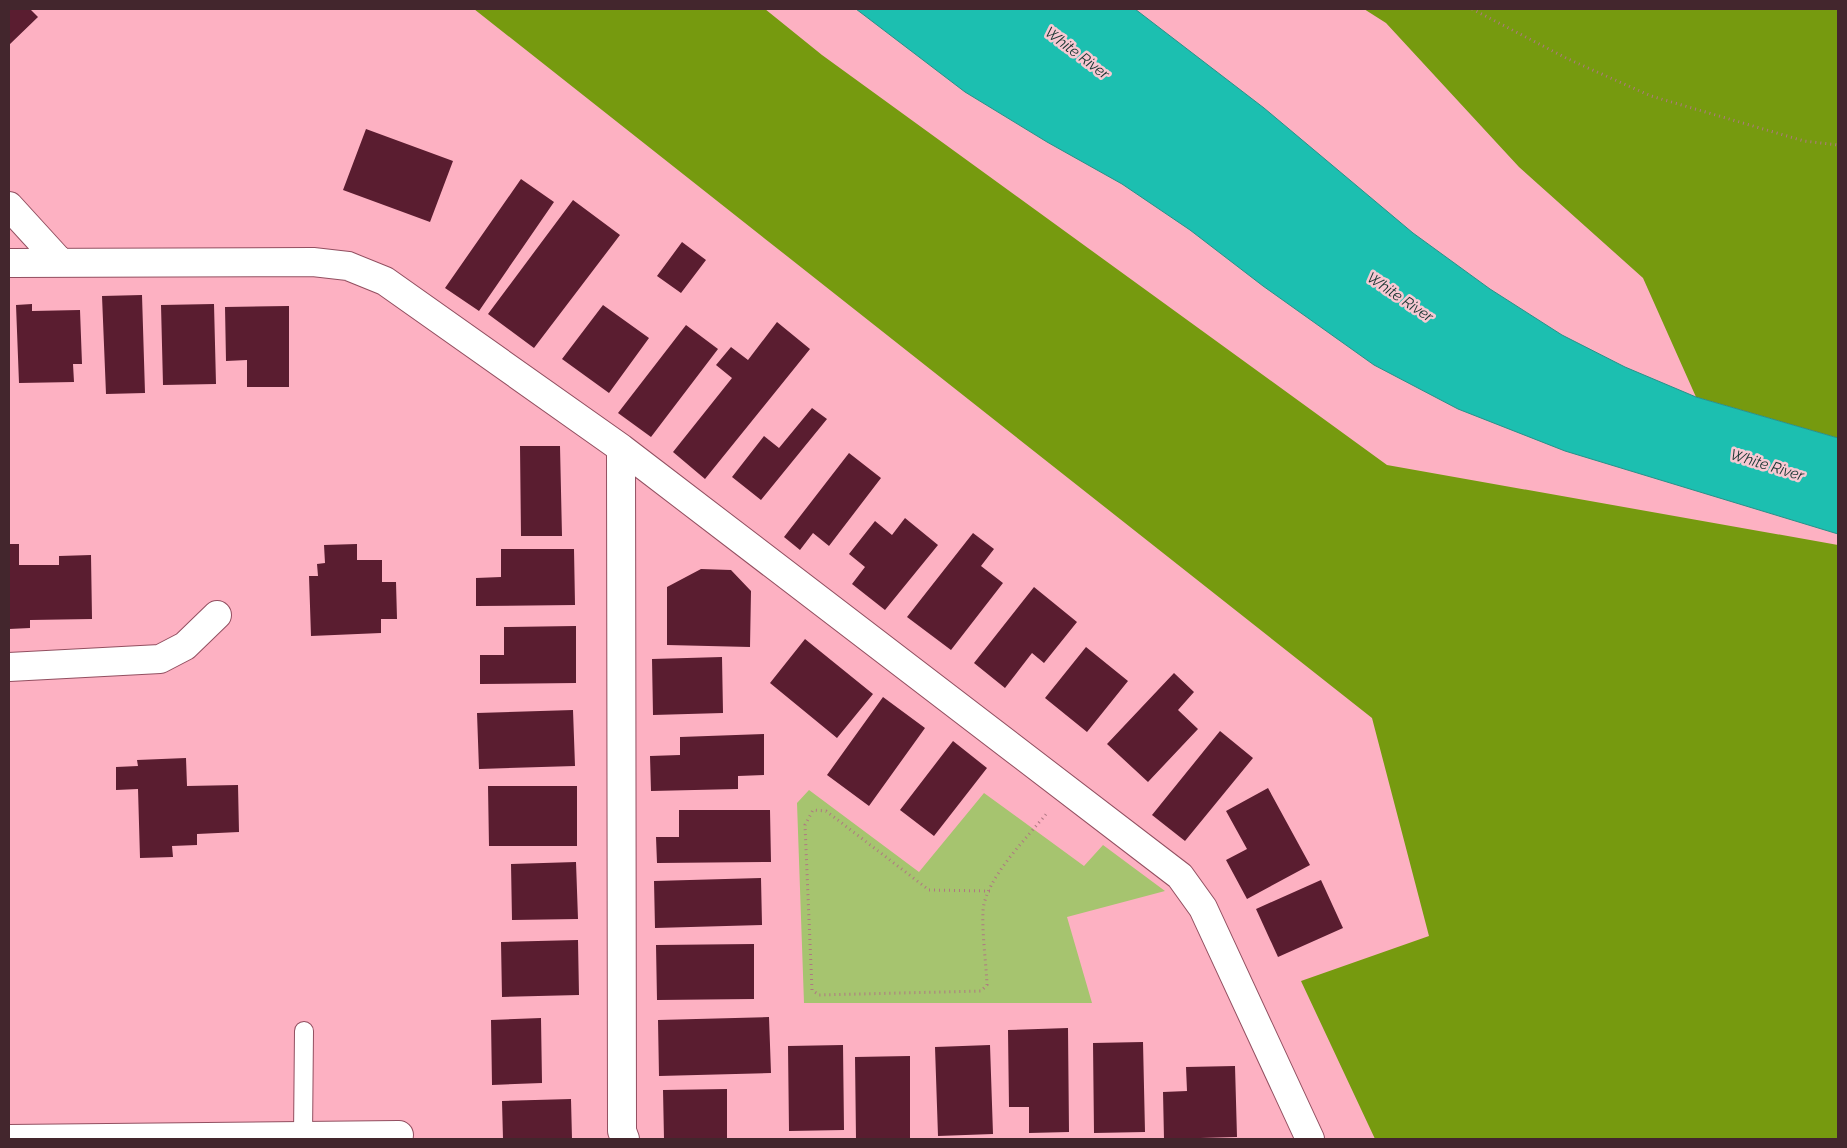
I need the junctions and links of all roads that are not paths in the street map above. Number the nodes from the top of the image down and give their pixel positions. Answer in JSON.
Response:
{"nodes":[{"id":1,"x":9,"y":206,"type":"edge"},
{"id":2,"x":9,"y":263,"type":"edge"},
{"id":3,"x":61,"y":263,"type":"junction"},
{"id":4,"x":621,"y":448,"type":"junction"},
{"id":5,"x":217,"y":616,"type":"dead end"},
{"id":6,"x":9,"y":667,"type":"edge"},
{"id":7,"x":304,"y":1031,"type":"dead end"},
{"id":8,"x":399,"y":1135,"type":"dead end"},
{"id":9,"x":304,"y":1136,"type":"junction"},
{"id":10,"x":9,"y":1139,"type":"edge"},
{"id":11,"x":625,"y":1139,"type":"edge"},
{"id":12,"x":1310,"y":1139,"type":"edge"}],
"edges":[{"from":1,"to":3,"type":"street"},
{"from":2,"to":3,"type":"street"},
{"from":3,"to":4,"type":"street"},
{"from":4,"to":11,"type":"street"},
{"from":4,"to":12,"type":"street"},
{"from":5,"to":6,"type":"street"},
{"from":7,"to":9,"type":"lane"},
{"from":8,"to":9,"type":"street"},
{"from":9,"to":10,"type":"street"}]}
